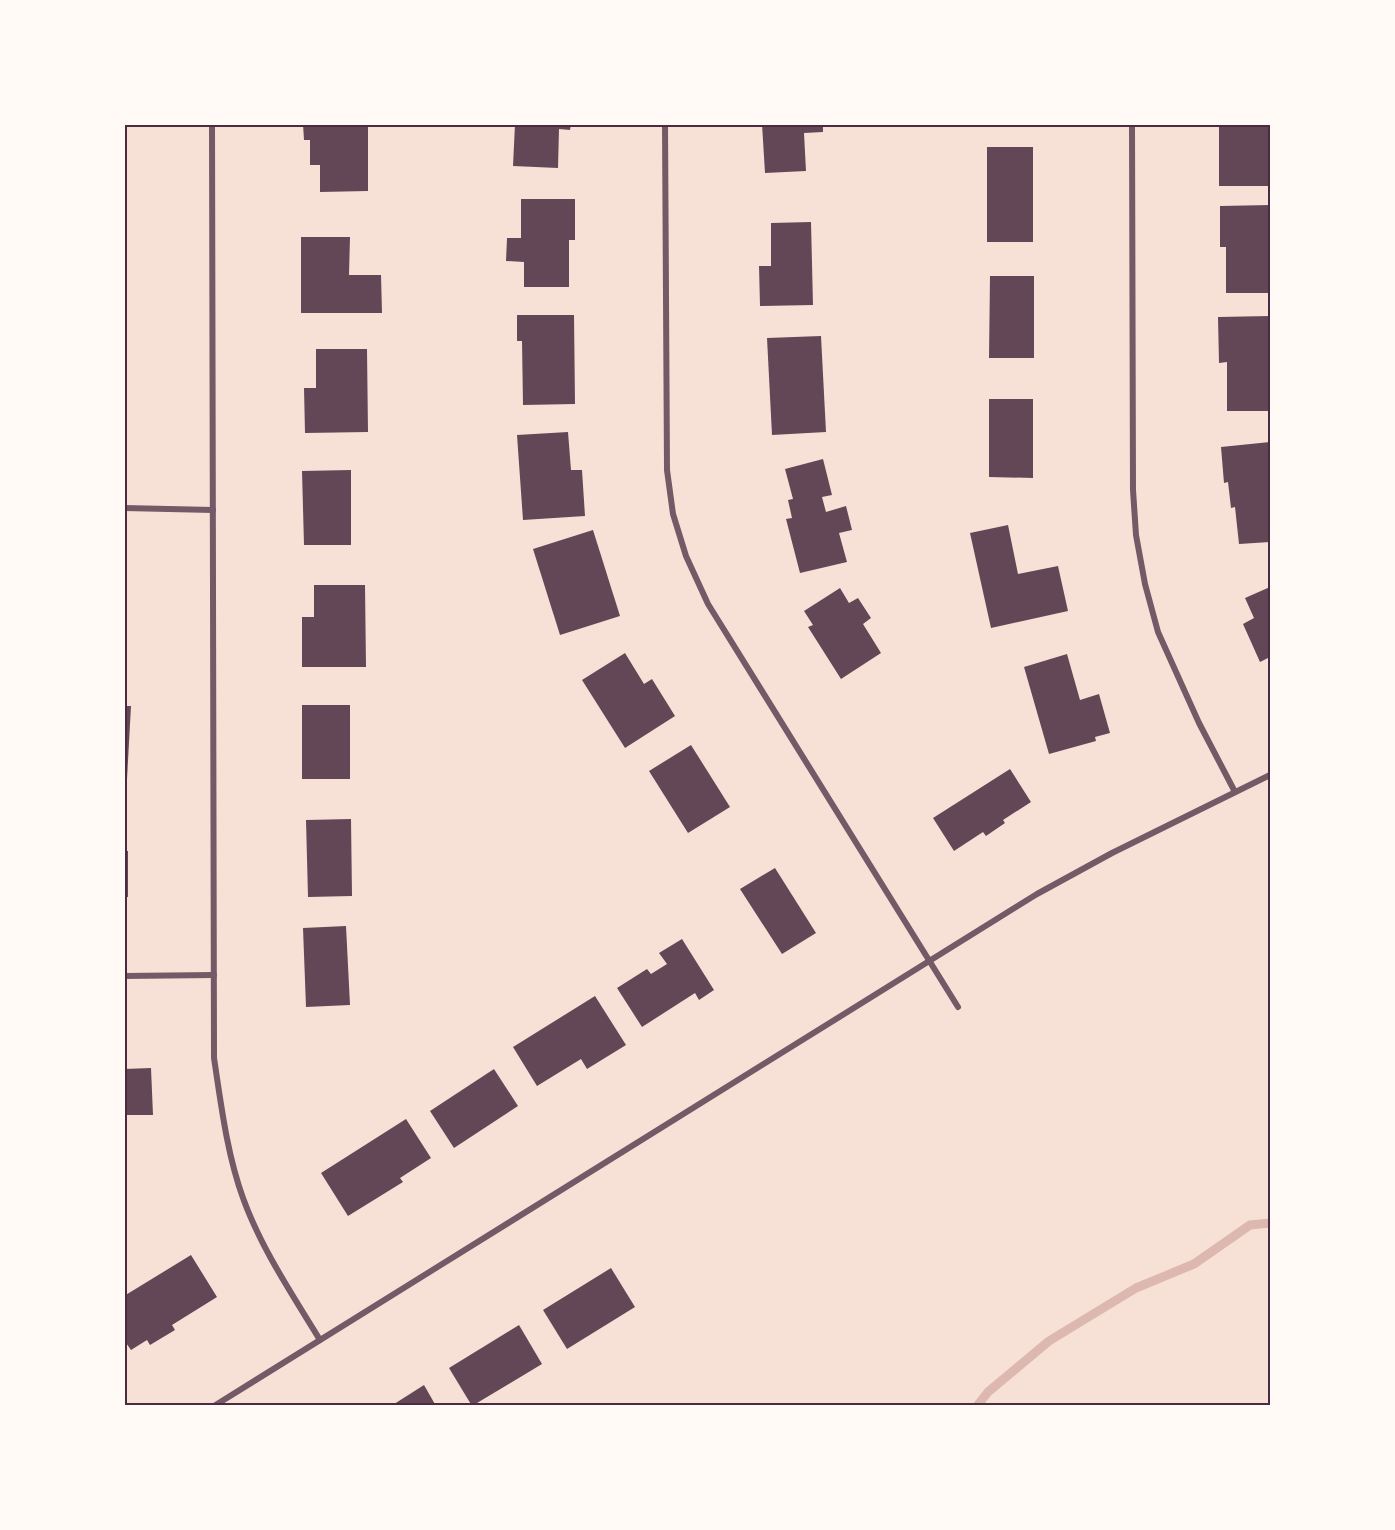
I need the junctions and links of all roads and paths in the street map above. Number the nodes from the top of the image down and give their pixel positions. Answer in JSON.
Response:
{"nodes":[{"id":1,"x":212,"y":124,"type":"edge"},
{"id":2,"x":664,"y":124,"type":"edge"},
{"id":3,"x":1132,"y":124,"type":"edge"},
{"id":4,"x":124,"y":508,"type":"edge"},
{"id":5,"x":213,"y":510,"type":"junction"},
{"id":6,"x":1270,"y":776,"type":"edge"},
{"id":7,"x":1235,"y":792,"type":"junction"},
{"id":8,"x":929,"y":961,"type":"junction"},
{"id":9,"x":214,"y":975,"type":"junction"},
{"id":10,"x":124,"y":976,"type":"edge"},
{"id":11,"x":958,"y":1007,"type":"dead end"},
{"id":12,"x":320,"y":1340,"type":"junction"},
{"id":13,"x":214,"y":1406,"type":"edge"}],
"edges":[{"from":1,"to":5,"type":"street"},
{"from":2,"to":8,"type":"street"},
{"from":3,"to":7,"type":"street"},
{"from":4,"to":5,"type":"street"},
{"from":5,"to":9,"type":"street"},
{"from":6,"to":7,"type":"street"},
{"from":7,"to":8,"type":"street"},
{"from":8,"to":11,"type":"street"},
{"from":8,"to":12,"type":"street"},
{"from":9,"to":10,"type":"street"},
{"from":9,"to":12,"type":"street"},
{"from":12,"to":13,"type":"street"}]}
